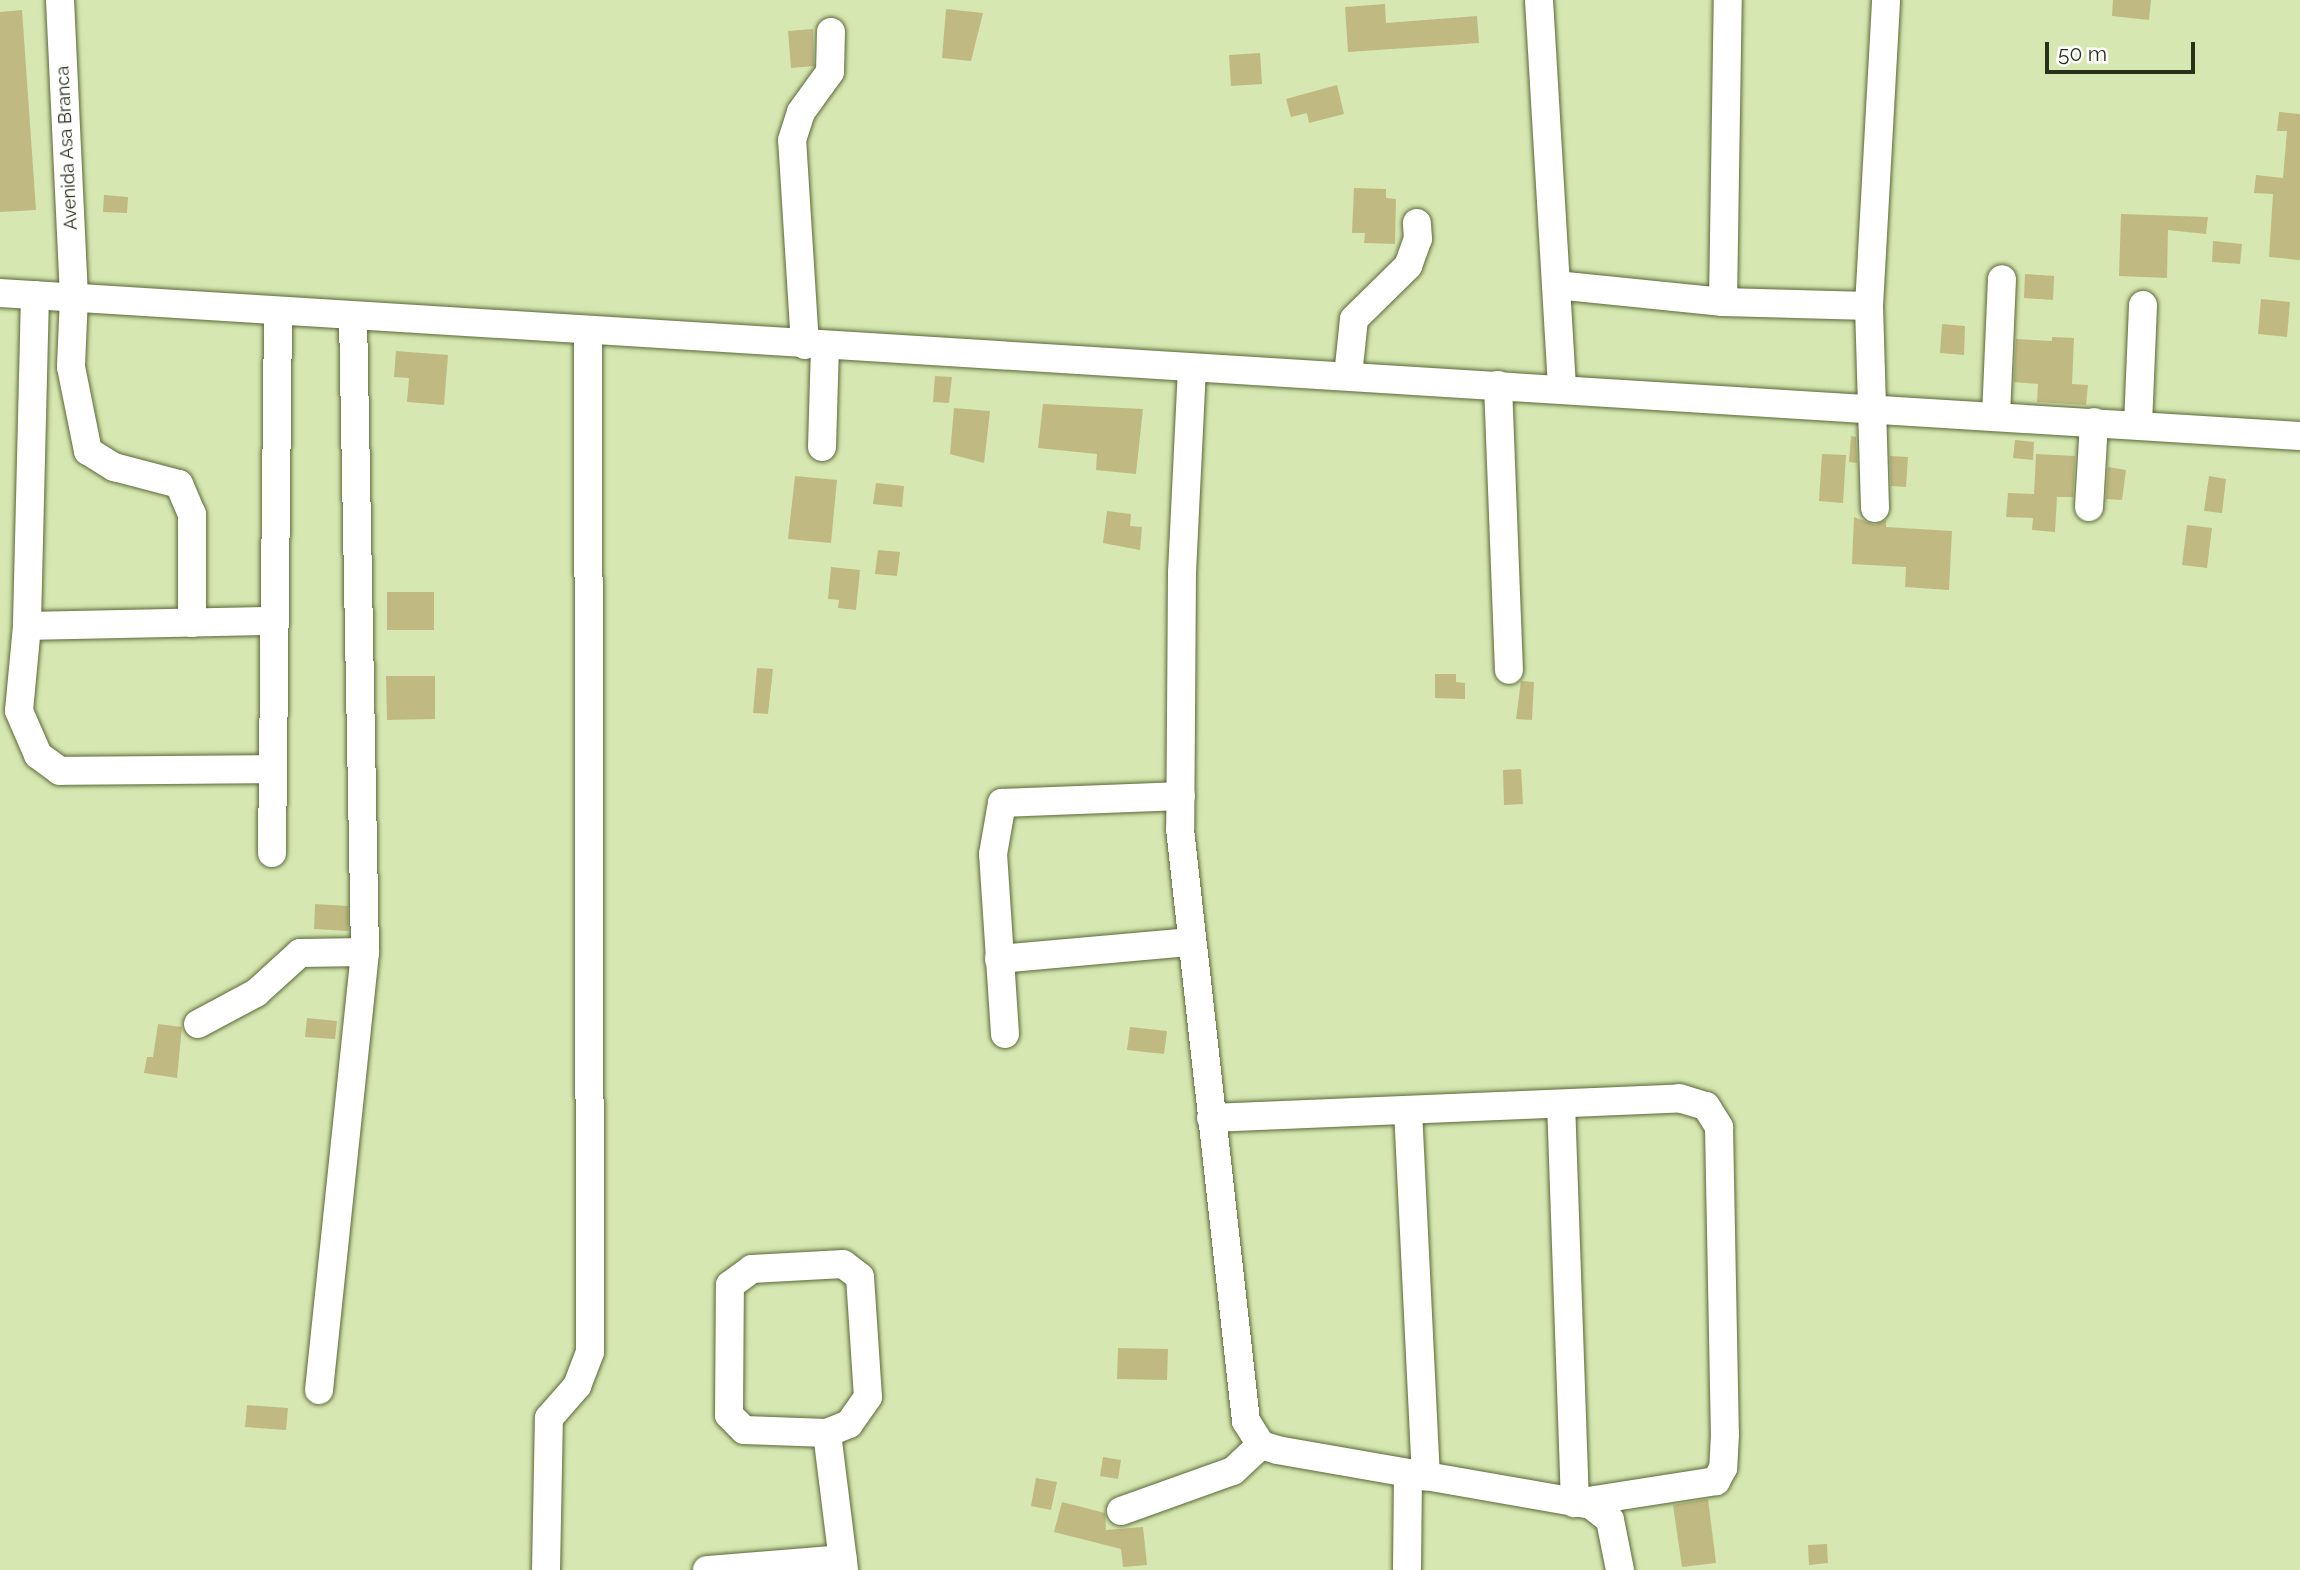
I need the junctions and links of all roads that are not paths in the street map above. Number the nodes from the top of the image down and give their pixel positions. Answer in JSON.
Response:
{"nodes":[{"id":1,"x":60,"y":0,"type":"edge"},
{"id":2,"x":1539,"y":0,"type":"edge"},
{"id":3,"x":1728,"y":0,"type":"edge"},
{"id":4,"x":1886,"y":0,"type":"edge"},
{"id":5,"x":831,"y":32,"type":"dead end"},
{"id":6,"x":1417,"y":223,"type":"dead end"},
{"id":7,"x":2002,"y":279,"type":"dead end"},
{"id":8,"x":1556,"y":285,"type":"junction"},
{"id":9,"x":0,"y":293,"type":"edge"},
{"id":10,"x":36,"y":295,"type":"junction"},
{"id":11,"x":74,"y":297,"type":"junction"},
{"id":12,"x":1723,"y":302,"type":"junction"},
{"id":13,"x":2143,"y":305,"type":"dead end"},
{"id":14,"x":1869,"y":306,"type":"junction"},
{"id":15,"x":278,"y":312,"type":"junction"},
{"id":16,"x":354,"y":318,"type":"junction"},
{"id":17,"x":589,"y":332,"type":"junction"},
{"id":18,"x":815,"y":345,"type":"junction"},
{"id":19,"x":1192,"y":368,"type":"junction"},
{"id":20,"x":1348,"y":376,"type":"junction"},
{"id":21,"x":1498,"y":384,"type":"junction"},
{"id":22,"x":1562,"y":388,"type":"junction"},
{"id":23,"x":1871,"y":408,"type":"junction"},
{"id":24,"x":1996,"y":416,"type":"junction"},
{"id":25,"x":2094,"y":422,"type":"junction"},
{"id":26,"x":2138,"y":425,"type":"junction"},
{"id":27,"x":2300,"y":436,"type":"edge"},
{"id":28,"x":822,"y":447,"type":"dead end"},
{"id":29,"x":2089,"y":507,"type":"dead end"},
{"id":30,"x":1875,"y":508,"type":"dead end"},
{"id":31,"x":275,"y":621,"type":"junction"},
{"id":32,"x":192,"y":623,"type":"junction"},
{"id":33,"x":27,"y":626,"type":"junction"},
{"id":34,"x":1510,"y":670,"type":"dead end"},
{"id":35,"x":272,"y":769,"type":"junction"},
{"id":36,"x":1181,"y":796,"type":"junction"},
{"id":37,"x":272,"y":853,"type":"dead end"},
{"id":38,"x":1191,"y":942,"type":"junction"},
{"id":39,"x":365,"y":952,"type":"junction"},
{"id":40,"x":999,"y":959,"type":"junction"},
{"id":41,"x":198,"y":1024,"type":"dead end"},
{"id":42,"x":1005,"y":1034,"type":"dead end"},
{"id":43,"x":1561,"y":1104,"type":"junction"},
{"id":44,"x":1408,"y":1110,"type":"junction"},
{"id":45,"x":1211,"y":1118,"type":"junction"},
{"id":46,"x":319,"y":1390,"type":"dead end"},
{"id":47,"x":827,"y":1433,"type":"junction"},
{"id":48,"x":1261,"y":1445,"type":"junction"},
{"id":49,"x":1417,"y":1476,"type":"junction"},
{"id":50,"x":1576,"y":1503,"type":"junction"},
{"id":51,"x":1121,"y":1511,"type":"dead end"},
{"id":52,"x":844,"y":1565,"type":"edge"},
{"id":53,"x":546,"y":1570,"type":"edge"},
{"id":54,"x":707,"y":1570,"type":"edge"},
{"id":55,"x":1406,"y":1570,"type":"edge"},
{"id":56,"x":1620,"y":1570,"type":"edge"}],
"edges":[{"from":1,"to":11,"type":"street","name":"Avenida Asa Branca"},
{"from":2,"to":8,"type":"street"},
{"from":3,"to":12,"type":"street"},
{"from":4,"to":14,"type":"street"},
{"from":5,"to":18,"type":"street"},
{"from":6,"to":20,"type":"street"},
{"from":7,"to":24,"type":"street"},
{"from":8,"to":12,"type":"street"},
{"from":8,"to":22,"type":"street"},
{"from":9,"to":10,"type":"street"},
{"from":10,"to":11,"type":"street"},
{"from":10,"to":33,"type":"street"},
{"from":11,"to":15,"type":"street"},
{"from":11,"to":32,"type":"street","name":"Avenida Asa Branca"},
{"from":12,"to":14,"type":"street"},
{"from":13,"to":26,"type":"street"},
{"from":14,"to":23,"type":"street"},
{"from":15,"to":16,"type":"street"},
{"from":15,"to":31,"type":"street"},
{"from":16,"to":17,"type":"street"},
{"from":16,"to":39,"type":"street"},
{"from":17,"to":18,"type":"street"},
{"from":17,"to":53,"type":"street"},
{"from":18,"to":19,"type":"street"},
{"from":18,"to":28,"type":"street"},
{"from":19,"to":20,"type":"street"},
{"from":19,"to":36,"type":"street"},
{"from":20,"to":21,"type":"street"},
{"from":21,"to":22,"type":"street"},
{"from":21,"to":34,"type":"street"},
{"from":22,"to":23,"type":"street"},
{"from":23,"to":24,"type":"street"},
{"from":23,"to":30,"type":"street"},
{"from":24,"to":25,"type":"street"},
{"from":25,"to":26,"type":"street"},
{"from":25,"to":29,"type":"street"},
{"from":26,"to":27,"type":"street"},
{"from":31,"to":32,"type":"street"},
{"from":31,"to":35,"type":"street"},
{"from":32,"to":33,"type":"street"},
{"from":33,"to":35,"type":"street"},
{"from":35,"to":37,"type":"street"},
{"from":36,"to":38,"type":"street"},
{"from":36,"to":40,"type":"street"},
{"from":38,"to":40,"type":"street"},
{"from":38,"to":45,"type":"street"},
{"from":39,"to":41,"type":"street"},
{"from":39,"to":46,"type":"street"},
{"from":40,"to":42,"type":"street"},
{"from":43,"to":44,"type":"street"},
{"from":43,"to":50,"type":"street"},
{"from":43,"to":50,"type":"street"},
{"from":44,"to":45,"type":"street"},
{"from":44,"to":49,"type":"street"},
{"from":45,"to":48,"type":"street"},
{"from":47,"to":47,"type":"street"},
{"from":47,"to":52,"type":"street"},
{"from":48,"to":49,"type":"street"},
{"from":48,"to":51,"type":"street"},
{"from":49,"to":50,"type":"street"},
{"from":49,"to":55,"type":"street"},
{"from":50,"to":56,"type":"street"},
{"from":52,"to":54,"type":"street"}]}
